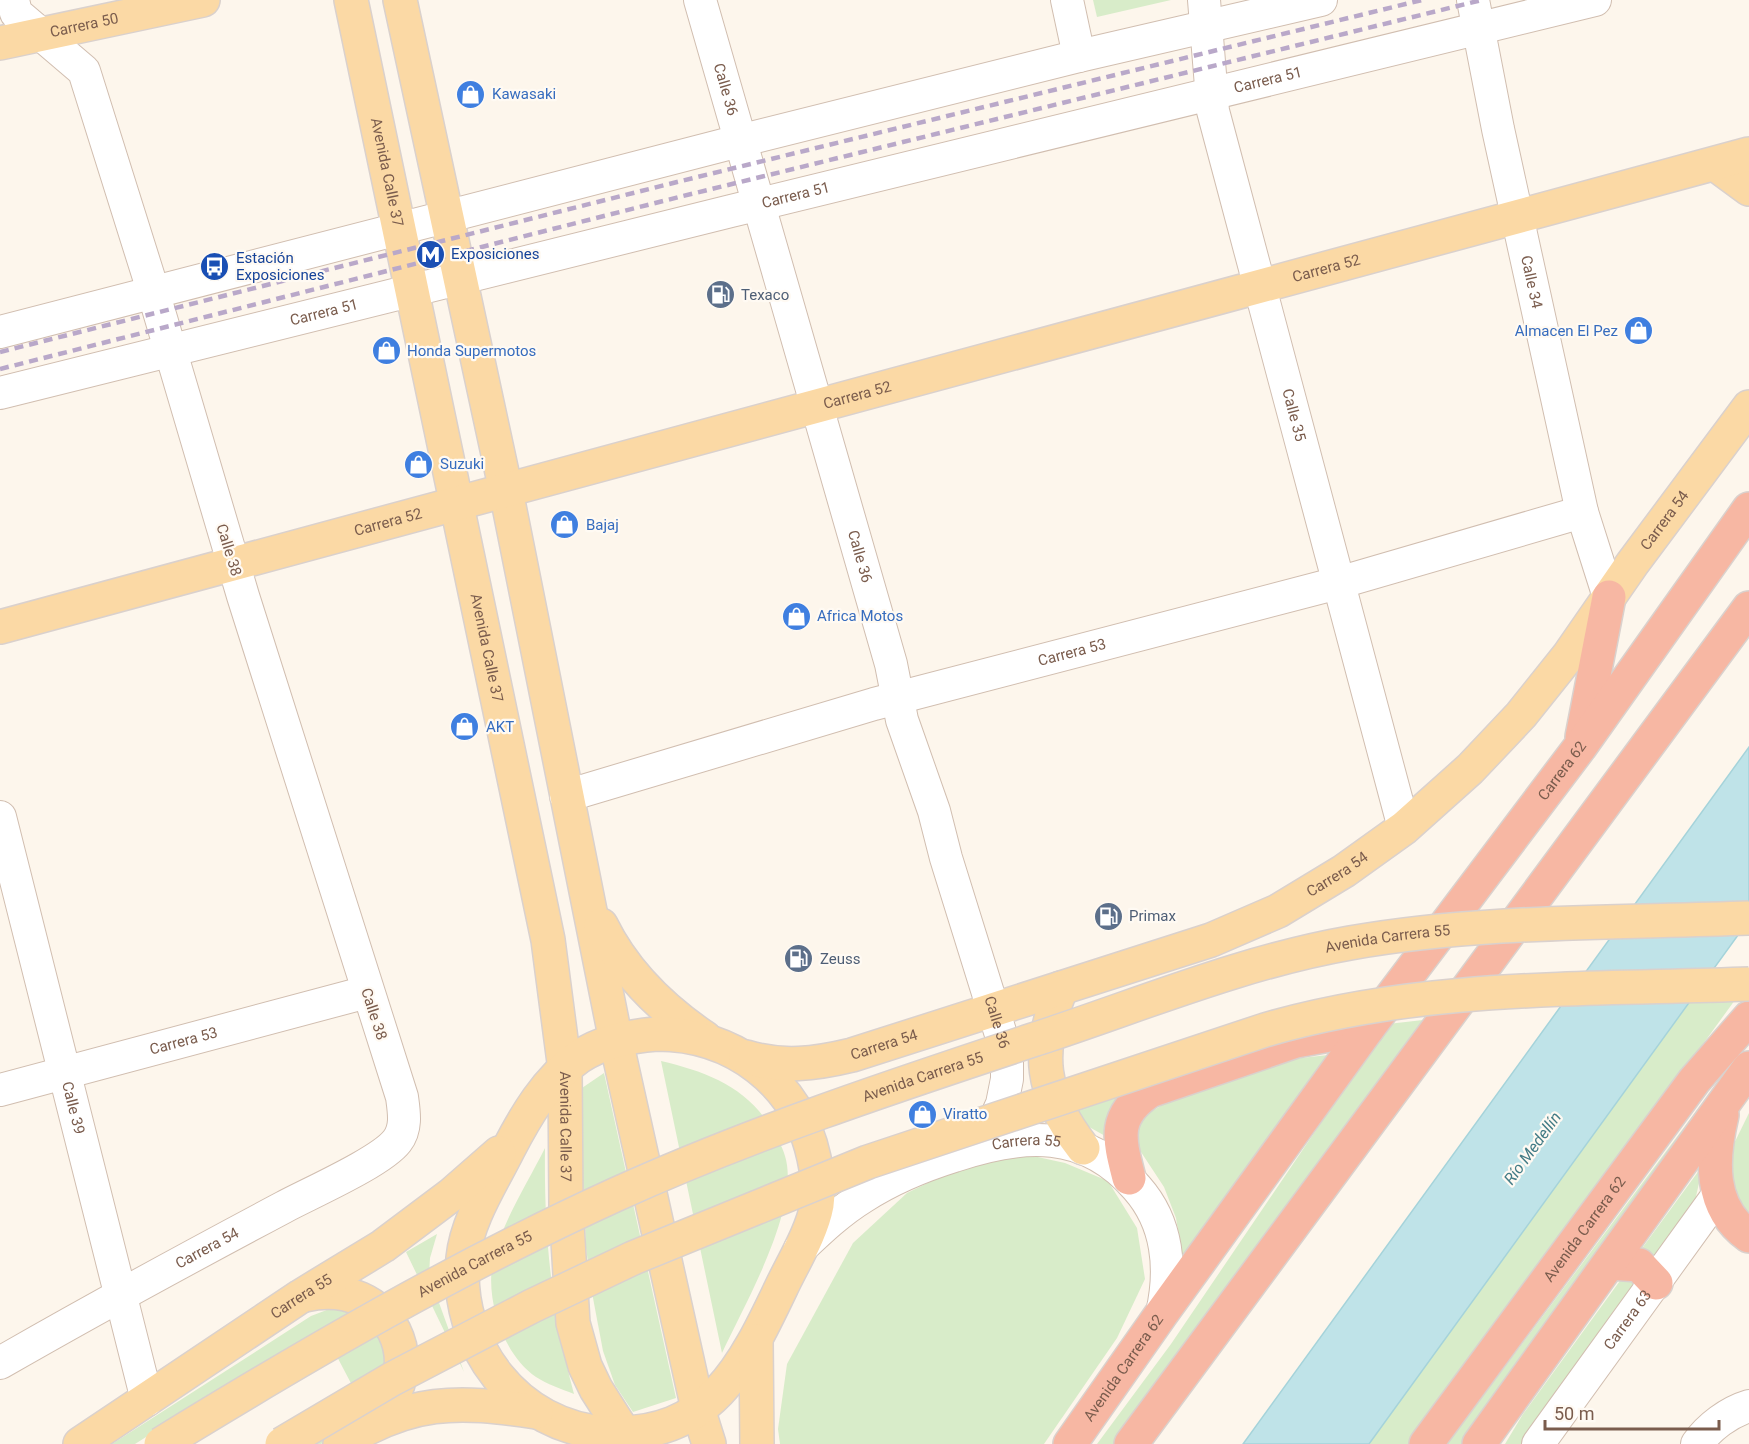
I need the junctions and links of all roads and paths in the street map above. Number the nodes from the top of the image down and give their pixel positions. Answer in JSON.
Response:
{"nodes":[{"id":1,"x":13,"y":0,"type":"edge"},
{"id":2,"x":203,"y":0,"type":"edge"},
{"id":3,"x":351,"y":0,"type":"edge"},
{"id":4,"x":400,"y":0,"type":"edge"},
{"id":5,"x":700,"y":0,"type":"edge"},
{"id":6,"x":1067,"y":0,"type":"edge"},
{"id":7,"x":1321,"y":0,"type":"edge"},
{"id":8,"x":1595,"y":0,"type":"edge"},
{"id":9,"x":1205,"y":14,"type":"edge"},
{"id":10,"x":1477,"y":15,"type":"edge"},
{"id":11,"x":40,"y":34,"type":"junction"},
{"id":12,"x":0,"y":43,"type":"edge"},
{"id":13,"x":1079,"y":56,"type":"junction"},
{"id":14,"x":1212,"y":94,"type":"junction"},
{"id":15,"x":739,"y":141,"type":"junction"},
{"id":16,"x":1749,"y":154,"type":"edge"},
{"id":17,"x":1715,"y":164,"type":"junction"},
{"id":18,"x":1749,"y":189,"type":"edge"},
{"id":19,"x":757,"y":205,"type":"junction"},
{"id":20,"x":447,"y":217,"type":"junction"},
{"id":21,"x":1517,"y":218,"type":"junction"},
{"id":22,"x":400,"y":230,"type":"junction"},
{"id":23,"x":460,"y":279,"type":"junction"},
{"id":24,"x":1260,"y":287,"type":"junction"},
{"id":25,"x":412,"y":291,"type":"junction"},
{"id":26,"x":153,"y":294,"type":"junction"},
{"id":27,"x":0,"y":332,"type":"edge"},
{"id":28,"x":171,"y":352,"type":"junction"},
{"id":29,"x":0,"y":393,"type":"edge"},
{"id":30,"x":816,"y":407,"type":"junction"},
{"id":31,"x":1749,"y":407,"type":"edge"},
{"id":32,"x":506,"y":491,"type":"junction"},
{"id":33,"x":456,"y":505,"type":"junction"},
{"id":34,"x":1749,"y":509,"type":"edge"},
{"id":35,"x":1582,"y":512,"type":"junction"},
{"id":36,"x":233,"y":564,"type":"junction"},
{"id":37,"x":1338,"y":583,"type":"junction"},
{"id":38,"x":1608,"y":597,"type":"junction"},
{"id":39,"x":1749,"y":608,"type":"edge"},
{"id":40,"x":0,"y":627,"type":"edge"},
{"id":41,"x":898,"y":698,"type":"junction"},
{"id":42,"x":1580,"y":747,"type":"junction"},
{"id":43,"x":566,"y":796,"type":"junction"},
{"id":44,"x":0,"y":817,"type":"edge"},
{"id":45,"x":1404,"y":828,"type":"junction"},
{"id":46,"x":4,"y":852,"type":"edge"},
{"id":47,"x":590,"y":905,"type":"junction"},
{"id":48,"x":1749,"y":918,"type":"edge"},
{"id":49,"x":1749,"y":984,"type":"edge"},
{"id":50,"x":1061,"y":988,"type":"junction"},
{"id":51,"x":367,"y":992,"type":"junction"},
{"id":52,"x":993,"y":1010,"type":"junction"},
{"id":53,"x":1749,"y":1018,"type":"edge"},
{"id":54,"x":1368,"y":1028,"type":"junction"},
{"id":55,"x":616,"y":1041,"type":"junction"},
{"id":56,"x":712,"y":1042,"type":"junction"},
{"id":57,"x":746,"y":1057,"type":"junction"},
{"id":58,"x":1749,"y":1068,"type":"edge"},
{"id":59,"x":565,"y":1070,"type":"junction"},
{"id":60,"x":65,"y":1074,"type":"junction"},
{"id":61,"x":0,"y":1090,"type":"edge"},
{"id":62,"x":1723,"y":1107,"type":"junction"},
{"id":63,"x":404,"y":1126,"type":"joint"},
{"id":64,"x":514,"y":1139,"type":"junction"},
{"id":65,"x":983,"y":1146,"type":"junction"},
{"id":66,"x":1083,"y":1148,"type":"junction"},
{"id":67,"x":1129,"y":1178,"type":"junction"},
{"id":68,"x":1718,"y":1196,"type":"junction"},
{"id":69,"x":1749,"y":1236,"type":"edge"},
{"id":70,"x":799,"y":1250,"type":"junction"},
{"id":71,"x":1610,"y":1263,"type":"junction"},
{"id":72,"x":1656,"y":1283,"type":"junction"},
{"id":73,"x":120,"y":1294,"type":"junction"},
{"id":74,"x":301,"y":1296,"type":"junction"},
{"id":75,"x":1162,"y":1312,"type":"junction"},
{"id":76,"x":756,"y":1340,"type":"junction"},
{"id":77,"x":0,"y":1363,"type":"edge"},
{"id":78,"x":147,"y":1400,"type":"junction"},
{"id":79,"x":1749,"y":1406,"type":"edge"},
{"id":80,"x":698,"y":1409,"type":"junction"},
{"id":81,"x":537,"y":1412,"type":"junction"},
{"id":82,"x":370,"y":1425,"type":"junction"},
{"id":83,"x":574,"y":1435,"type":"edge"},
{"id":84,"x":626,"y":1439,"type":"edge"},
{"id":85,"x":80,"y":1444,"type":"edge"},
{"id":86,"x":161,"y":1444,"type":"edge"},
{"id":87,"x":282,"y":1444,"type":"edge"},
{"id":88,"x":340,"y":1444,"type":"edge"},
{"id":89,"x":709,"y":1444,"type":"edge"},
{"id":90,"x":757,"y":1444,"type":"edge"},
{"id":91,"x":1070,"y":1444,"type":"edge"},
{"id":92,"x":1131,"y":1444,"type":"edge"},
{"id":93,"x":1426,"y":1444,"type":"edge"},
{"id":94,"x":1479,"y":1444,"type":"edge"},
{"id":95,"x":1538,"y":1444,"type":"edge"},
{"id":96,"x":1697,"y":1444,"type":"edge"}],
"edges":[{"from":1,"to":11,"type":"street","name":"Calle 38"},
{"from":2,"to":11,"type":"main road","name":"Carrera 50"},
{"from":3,"to":22,"type":"main road","name":"Avenida Calle 37"},
{"from":4,"to":20,"type":"main road"},
{"from":5,"to":15,"type":"street","name":"Calle 36"},
{"from":6,"to":13,"type":"street"},
{"from":7,"to":9,"type":"street"},
{"from":8,"to":10,"type":"street","name":"Carrera 51"},
{"from":9,"to":13,"type":"street"},
{"from":9,"to":14,"type":"street","name":"Calle 35"},
{"from":10,"to":14,"type":"street","name":"Carrera 51"},
{"from":10,"to":21,"type":"street","name":"Calle 34"},
{"from":11,"to":12,"type":"main road","name":"Carrera 50"},
{"from":11,"to":26,"type":"street","name":"Calle 38"},
{"from":13,"to":15,"type":"street"},
{"from":14,"to":19,"type":"street","name":"Carrera 51"},
{"from":14,"to":24,"type":"street","name":"Calle 35"},
{"from":15,"to":19,"type":"street","name":"Calle 36"},
{"from":15,"to":20,"type":"street"},
{"from":16,"to":17,"type":"main road","name":"Carrera 52"},
{"from":17,"to":18,"type":"main road"},
{"from":17,"to":21,"type":"main road","name":"Carrera 52"},
{"from":19,"to":23,"type":"street","name":"Carrera 51"},
{"from":19,"to":30,"type":"street","name":"Calle 36"},
{"from":20,"to":22,"type":"street"},
{"from":20,"to":23,"type":"main road"},
{"from":21,"to":24,"type":"main road","name":"Carrera 52"},
{"from":21,"to":35,"type":"street","name":"Calle 34"},
{"from":22,"to":25,"type":"main road","name":"Avenida Calle 37"},
{"from":22,"to":26,"type":"street"},
{"from":23,"to":25,"type":"street","name":"Carrera 51"},
{"from":23,"to":32,"type":"main road"},
{"from":24,"to":30,"type":"main road","name":"Carrera 52"},
{"from":24,"to":37,"type":"street","name":"Calle 35"},
{"from":25,"to":28,"type":"street","name":"Carrera 51"},
{"from":25,"to":33,"type":"main road","name":"Avenida Calle 37"},
{"from":26,"to":27,"type":"street"},
{"from":26,"to":28,"type":"street","name":"Calle 38"},
{"from":28,"to":29,"type":"street","name":"Carrera 51"},
{"from":28,"to":36,"type":"street","name":"Calle 38"},
{"from":30,"to":32,"type":"main road","name":"Carrera 52"},
{"from":30,"to":41,"type":"street","name":"Calle 36"},
{"from":31,"to":38,"type":"main road","name":"Carrera 54"},
{"from":32,"to":33,"type":"main road","name":"Carrera 52"},
{"from":32,"to":43,"type":"main road"},
{"from":33,"to":36,"type":"main road","name":"Carrera 52"},
{"from":33,"to":59,"type":"main road","name":"Avenida Calle 37"},
{"from":34,"to":42,"type":"highway","name":"Carrera 62"},
{"from":35,"to":37,"type":"street","name":"Carrera 53"},
{"from":35,"to":38,"type":"street","name":"Calle 34"},
{"from":36,"to":40,"type":"main road","name":"Carrera 52"},
{"from":36,"to":51,"type":"street","name":"Calle 38"},
{"from":37,"to":41,"type":"street","name":"Carrera 53"},
{"from":37,"to":45,"type":"street","name":"Calle 35"},
{"from":38,"to":42,"type":"highway"},
{"from":38,"to":45,"type":"main road","name":"Carrera 54"},
{"from":39,"to":92,"type":"highway"},
{"from":41,"to":43,"type":"street","name":"Carrera 53"},
{"from":41,"to":52,"type":"street","name":"Calle 36"},
{"from":42,"to":54,"type":"highway","name":"Carrera 62"},
{"from":43,"to":47,"type":"main road"},
{"from":44,"to":46,"type":"street","name":"Calle 39"},
{"from":45,"to":50,"type":"main road","name":"Carrera 54"},
{"from":46,"to":60,"type":"street","name":"Calle 39"},
{"from":47,"to":55,"type":"main road"},
{"from":47,"to":56,"type":"main road"},
{"from":48,"to":86,"type":"main road","name":"Avenida Carrera 55","bridge":true},
{"from":49,"to":87,"type":"main road","bridge":true},
{"from":50,"to":52,"type":"main road","name":"Carrera 54"},
{"from":50,"to":66,"type":"main road"},
{"from":51,"to":60,"type":"street","name":"Carrera 53"},
{"from":51,"to":63,"type":"street","name":"Calle 38"},
{"from":52,"to":57,"type":"main road","name":"Carrera 54"},
{"from":52,"to":65,"type":"street","name":"Calle 36"},
{"from":53,"to":93,"type":"highway","name":"Avenida Carrera 62"},
{"from":54,"to":67,"type":"highway"},
{"from":54,"to":75,"type":"highway","name":"Avenida Carrera 62"},
{"from":55,"to":56,"type":"main road"},
{"from":55,"to":59,"type":"main road"},
{"from":55,"to":80,"type":"main road"},
{"from":56,"to":57,"type":"main road"},
{"from":57,"to":70,"type":"main road"},
{"from":58,"to":62,"type":"highway"},
{"from":59,"to":64,"type":"main road"},
{"from":59,"to":84,"type":"main road","name":"Avenida Calle 37"},
{"from":60,"to":61,"type":"street","name":"Carrera 53"},
{"from":60,"to":73,"type":"street","name":"Calle 39"},
{"from":62,"to":68,"type":"highway"},
{"from":62,"to":71,"type":"highway"},
{"from":63,"to":73,"type":"street","name":"Carrera 54"},
{"from":64,"to":74,"type":"main road","name":"Carrera 55"},
{"from":64,"to":81,"type":"main road"},
{"from":65,"to":66,"type":"street","name":"Carrera 55"},
{"from":65,"to":70,"type":"street","name":"Carrera 55"},
{"from":66,"to":67,"type":"street","name":"Carrera 55"},
{"from":67,"to":75,"type":"street","name":"Carrera 55"},
{"from":68,"to":69,"type":"highway"},
{"from":68,"to":72,"type":"street","name":"Carrera 63"},
{"from":70,"to":76,"type":"main road"},
{"from":71,"to":72,"type":"highway"},
{"from":71,"to":94,"type":"highway"},
{"from":72,"to":95,"type":"street","name":"Carrera 63"},
{"from":73,"to":77,"type":"street","name":"Carrera 54"},
{"from":73,"to":78,"type":"street","name":"Calle 39"},
{"from":74,"to":78,"type":"main road","name":"Carrera 55"},
{"from":74,"to":82,"type":"main road"},
{"from":75,"to":91,"type":"highway","name":"Avenida Carrera 62"},
{"from":76,"to":80,"type":"main road"},
{"from":76,"to":90,"type":"main road"},
{"from":78,"to":85,"type":"main road","name":"Carrera 55"},
{"from":79,"to":96,"type":"street"},
{"from":80,"to":84,"type":"main road"},
{"from":80,"to":89,"type":"main road"},
{"from":81,"to":82,"type":"main road"},
{"from":81,"to":83,"type":"main road"},
{"from":82,"to":88,"type":"main road"},
{"from":83,"to":84,"type":"main road"}]}
